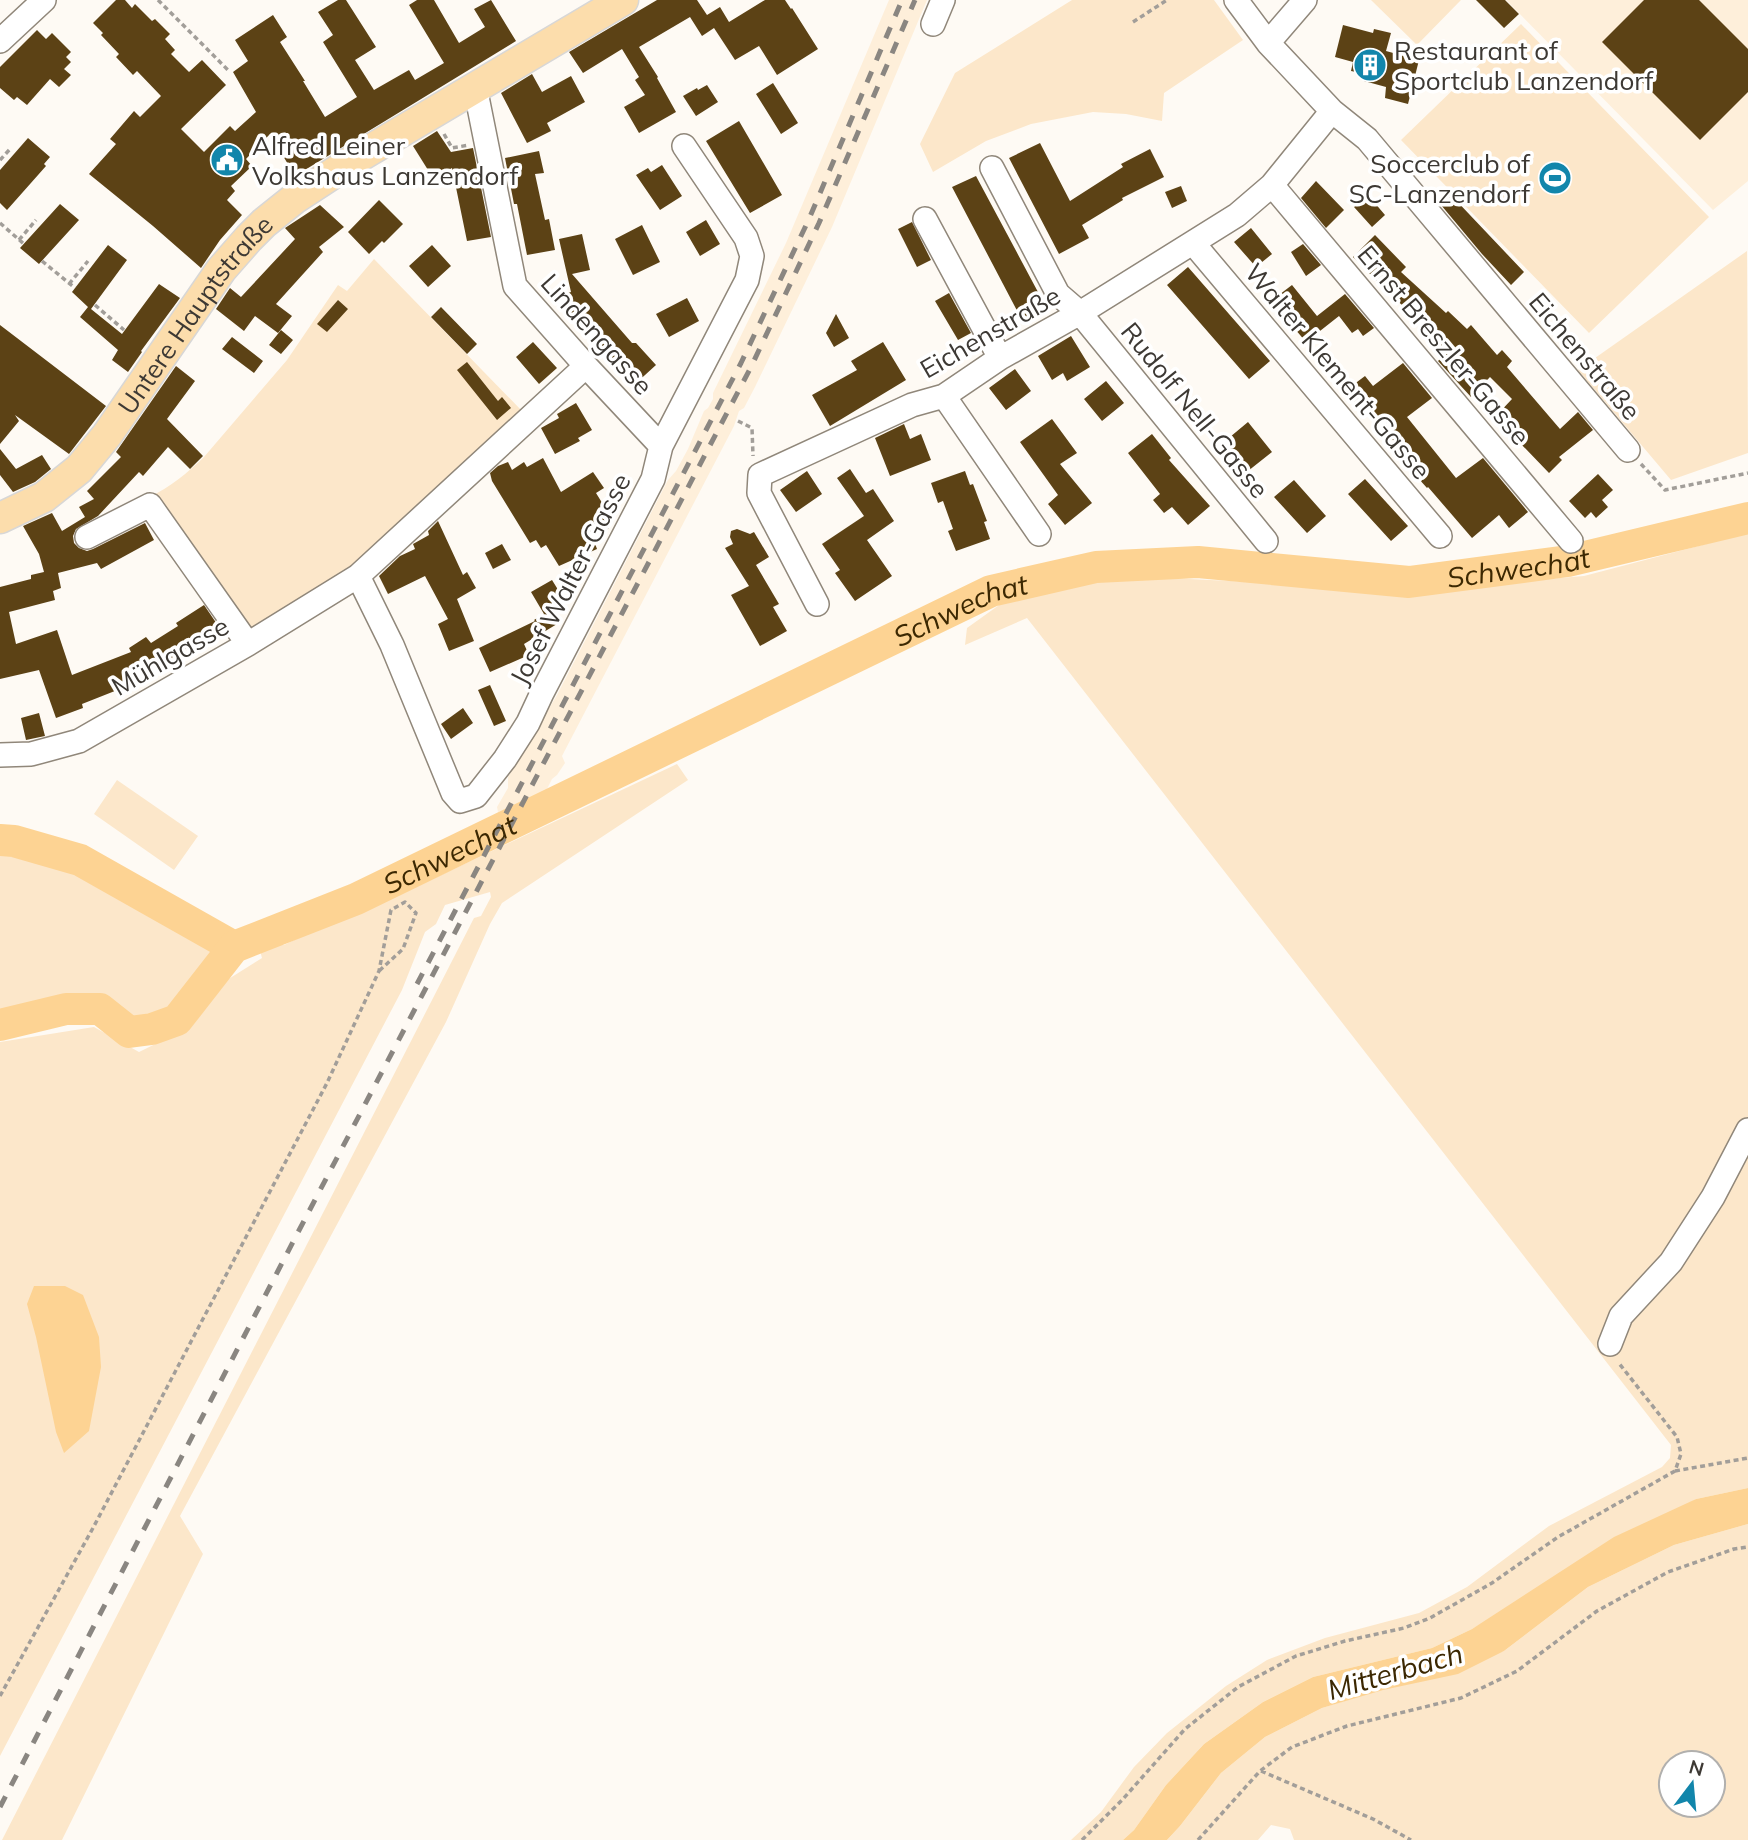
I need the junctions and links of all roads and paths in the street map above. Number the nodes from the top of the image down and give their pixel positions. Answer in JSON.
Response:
{"nodes":[{"id":1,"x":44,"y":0,"type":"edge"},
{"id":2,"x":158,"y":0,"type":"edge"},
{"id":3,"x":623,"y":0,"type":"edge"},
{"id":4,"x":943,"y":0,"type":"edge"},
{"id":5,"x":1167,"y":0,"type":"edge"},
{"id":6,"x":1236,"y":0,"type":"edge"},
{"id":7,"x":1305,"y":0,"type":"edge"},
{"id":8,"x":1133,"y":22,"type":"dead end"},
{"id":9,"x":933,"y":24,"type":"dead end"},
{"id":10,"x":0,"y":41,"type":"edge"},
{"id":11,"x":1268,"y":43,"type":"junction"},
{"id":12,"x":229,"y":71,"type":"dead end"},
{"id":13,"x":475,"y":87,"type":"junction"},
{"id":14,"x":1332,"y":111,"type":"junction"},
{"id":15,"x":432,"y":114,"type":"junction"},
{"id":16,"x":487,"y":142,"type":"junction"},
{"id":17,"x":684,"y":146,"type":"dead end"},
{"id":18,"x":11,"y":148,"type":"dead end"},
{"id":19,"x":0,"y":160,"type":"edge"},
{"id":20,"x":992,"y":168,"type":"dead end"},
{"id":21,"x":1272,"y":185,"type":"junction"},
{"id":22,"x":925,"y":219,"type":"dead end"},
{"id":23,"x":36,"y":220,"type":"dead end"},
{"id":24,"x":0,"y":223,"type":"edge"},
{"id":25,"x":19,"y":240,"type":"junction"},
{"id":26,"x":1193,"y":243,"type":"junction"},
{"id":27,"x":24,"y":244,"type":"dead end"},
{"id":28,"x":42,"y":261,"type":"dead end"},
{"id":29,"x":88,"y":261,"type":"dead end"},
{"id":30,"x":69,"y":284,"type":"junction"},
{"id":31,"x":75,"y":288,"type":"dead end"},
{"id":32,"x":95,"y":305,"type":"dead end"},
{"id":33,"x":1080,"y":313,"type":"junction"},
{"id":34,"x":124,"y":330,"type":"dead end"},
{"id":35,"x":1000,"y":358,"type":"junction"},
{"id":36,"x":586,"y":366,"type":"junction"},
{"id":37,"x":944,"y":396,"type":"junction"},
{"id":38,"x":738,"y":421,"type":"dead end"},
{"id":39,"x":661,"y":446,"type":"junction"},
{"id":40,"x":1628,"y":450,"type":"joint"},
{"id":41,"x":1748,"y":473,"type":"edge"},
{"id":42,"x":760,"y":475,"type":"junction"},
{"id":43,"x":0,"y":518,"type":"edge"},
{"id":44,"x":1039,"y":534,"type":"dead end"},
{"id":45,"x":1440,"y":536,"type":"dead end"},
{"id":46,"x":87,"y":537,"type":"dead end"},
{"id":47,"x":1266,"y":541,"type":"dead end"},
{"id":48,"x":1571,"y":541,"type":"dead end"},
{"id":49,"x":358,"y":576,"type":"junction"},
{"id":50,"x":817,"y":604,"type":"dead end"},
{"id":51,"x":248,"y":644,"type":"junction"},
{"id":52,"x":0,"y":755,"type":"edge"},
{"id":53,"x":379,"y":971,"type":"junction"},
{"id":54,"x":1748,"y":1130,"type":"edge"},
{"id":55,"x":1609,"y":1345,"type":"joint"},
{"id":56,"x":1748,"y":1458,"type":"edge"},
{"id":57,"x":1675,"y":1471,"type":"junction"},
{"id":58,"x":1748,"y":1547,"type":"edge"},
{"id":59,"x":0,"y":1696,"type":"edge"},
{"id":60,"x":1260,"y":1770,"type":"junction"},
{"id":61,"x":1082,"y":1840,"type":"edge"},
{"id":62,"x":1198,"y":1840,"type":"edge"},
{"id":63,"x":1412,"y":1840,"type":"edge"}],
"edges":[{"from":1,"to":10,"type":"street"},
{"from":2,"to":12,"type":"path"},
{"from":3,"to":13,"type":"main road","name":"Untere Hauptstraße"},
{"from":4,"to":9,"type":"street"},
{"from":5,"to":8,"type":"path"},
{"from":6,"to":11,"type":"street","name":"Eichenstraße"},
{"from":7,"to":11,"type":"street"},
{"from":11,"to":14,"type":"street","name":"Eichenstraße"},
{"from":13,"to":15,"type":"main road","name":"Untere Hauptstraße"},
{"from":13,"to":16,"type":"street","name":"Lindengasse"},
{"from":14,"to":21,"type":"street","name":"Eichenstraße"},
{"from":14,"to":40,"type":"street","name":"Eichenstraße"},
{"from":15,"to":16,"type":"path"},
{"from":15,"to":43,"type":"main road","name":"Untere Hauptstraße"},
{"from":16,"to":36,"type":"street","name":"Lindengasse"},
{"from":17,"to":39,"type":"street","name":"Josef Walter-Gasse"},
{"from":18,"to":19,"type":"path"},
{"from":20,"to":33,"type":"street","name":"Rudolf Nell-Gasse"},
{"from":21,"to":26,"type":"street","name":"Eichenstraße"},
{"from":21,"to":48,"type":"street","name":"Ernst Breszler-Gasse"},
{"from":22,"to":35,"type":"street"},
{"from":23,"to":25,"type":"path"},
{"from":24,"to":25,"type":"path"},
{"from":25,"to":27,"type":"path"},
{"from":26,"to":33,"type":"street","name":"Eichenstraße"},
{"from":26,"to":45,"type":"street","name":"Walter Klement-Gasse"},
{"from":28,"to":30,"type":"path"},
{"from":29,"to":30,"type":"path"},
{"from":30,"to":31,"type":"path"},
{"from":32,"to":34,"type":"path"},
{"from":33,"to":35,"type":"street","name":"Eichenstraße"},
{"from":33,"to":47,"type":"street","name":"Rudolf Nell-Gasse"},
{"from":35,"to":37,"type":"street","name":"Eichenstraße"},
{"from":36,"to":39,"type":"street","name":"Lindengasse"},
{"from":36,"to":49,"type":"street","name":"Mühlgasse"},
{"from":37,"to":42,"type":"street","name":"Eichenstraße"},
{"from":37,"to":44,"type":"street"},
{"from":38,"to":42,"type":"path"},
{"from":39,"to":49,"type":"street","name":"Josef Walter-Gasse"},
{"from":40,"to":41,"type":"path"},
{"from":42,"to":50,"type":"street"},
{"from":46,"to":51,"type":"street"},
{"from":49,"to":51,"type":"street","name":"Mühlgasse"},
{"from":51,"to":52,"type":"street","name":"Mühlgasse"},
{"from":53,"to":53,"type":"path"},
{"from":53,"to":59,"type":"path"},
{"from":54,"to":55,"type":"street"},
{"from":55,"to":57,"type":"path"},
{"from":56,"to":57,"type":"path"},
{"from":57,"to":61,"type":"path"},
{"from":58,"to":60,"type":"path"},
{"from":60,"to":62,"type":"path"},
{"from":60,"to":63,"type":"path"}]}
